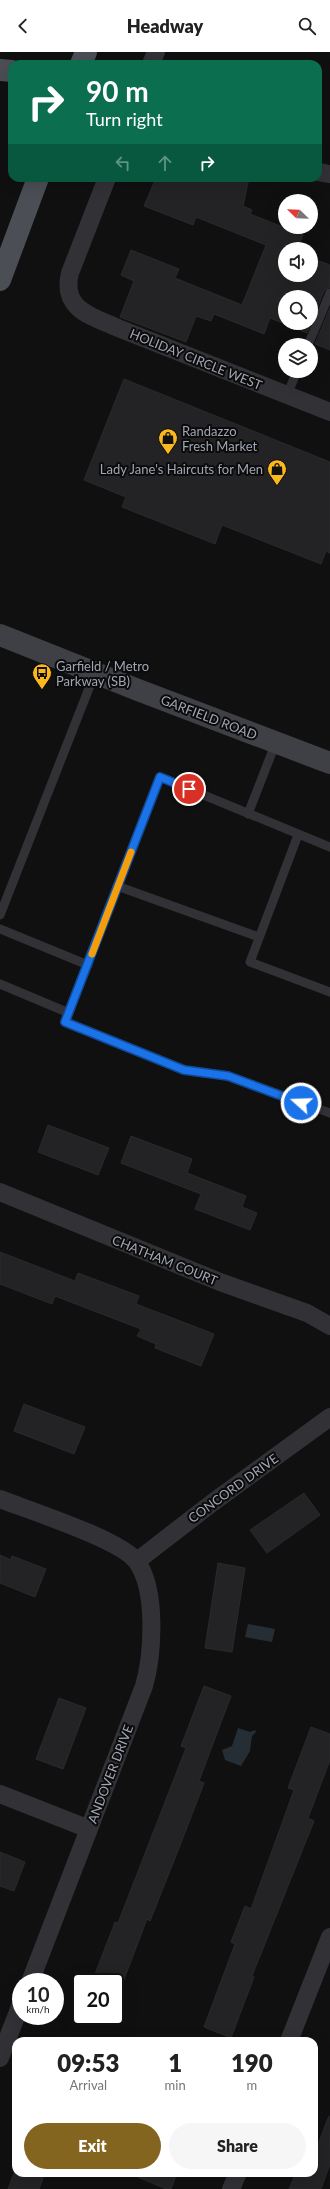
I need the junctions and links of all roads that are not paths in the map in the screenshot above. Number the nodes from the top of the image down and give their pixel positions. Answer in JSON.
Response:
{"nodes":[{"id":1,"x":37,"y":182,"type":"edge"},
{"id":2,"x":105,"y":182,"type":"edge"},
{"id":3,"x":0,"y":280,"type":"edge"},
{"id":4,"x":330,"y":293,"type":"edge"},
{"id":5,"x":311,"y":338,"type":"edge"},
{"id":6,"x":294,"y":378,"type":"edge"},
{"id":7,"x":287,"y":395,"type":"junction"},
{"id":8,"x":330,"y":412,"type":"edge"},
{"id":9,"x":1,"y":640,"type":"edge"},
{"id":10,"x":95,"y":673,"type":"junction"},
{"id":11,"x":276,"y":742,"type":"junction"},
{"id":12,"x":330,"y":763,"type":"edge"},
{"id":13,"x":248,"y":814,"type":"junction"},
{"id":14,"x":298,"y":835,"type":"junction"},
{"id":15,"x":330,"y":847,"type":"edge"},
{"id":16,"x":117,"y":886,"type":"junction"},
{"id":17,"x":0,"y":915,"type":"edge"},
{"id":18,"x":0,"y":930,"type":"edge"},
{"id":19,"x":259,"y":937,"type":"junction"},
{"id":20,"x":88,"y":965,"type":"junction"},
{"id":21,"x":0,"y":984,"type":"edge"},
{"id":22,"x":330,"y":992,"type":"edge"},
{"id":23,"x":69,"y":1013,"type":"junction"},
{"id":24,"x":330,"y":1113,"type":"edge"},
{"id":25,"x":0,"y":1192,"type":"edge"},
{"id":26,"x":330,"y":1326,"type":"edge"},
{"id":27,"x":330,"y":1417,"type":"edge"},
{"id":28,"x":0,"y":1499,"type":"edge"},
{"id":29,"x":137,"y":1561,"type":"junction"},
{"id":30,"x":0,"y":1794,"type":"edge"},
{"id":31,"x":89,"y":1829,"type":"junction"},
{"id":32,"x":330,"y":1937,"type":"edge"},
{"id":33,"x":33,"y":1973,"type":"edge"},
{"id":34,"x":13,"y":2025,"type":"edge"},
{"id":35,"x":291,"y":2037,"type":"edge"},
{"id":36,"x":0,"y":2058,"type":"edge"},
{"id":37,"x":236,"y":2177,"type":"edge"},
{"id":38,"x":231,"y":2189,"type":"edge"}],
"edges":[{"from":1,"to":3,"type":"main road"},
{"from":2,"to":7,"type":"street","name":"HOLIDAY CIRCLE WEST"},
{"from":4,"to":5,"type":"lane"},
{"from":6,"to":7,"type":"lane"},
{"from":7,"to":8,"type":"street","name":"HOLIDAY CIRCLE WEST"},
{"from":9,"to":10,"type":"main road","name":"GARFIELD ROAD"},
{"from":10,"to":11,"type":"main road","name":"GARFIELD ROAD"},
{"from":10,"to":17,"type":"lane"},
{"from":11,"to":12,"type":"main road","name":"GARFIELD ROAD"},
{"from":11,"to":13,"type":"lane"},
{"from":13,"to":14,"type":"lane"},
{"from":13,"to":16,"type":"lane"},
{"from":14,"to":15,"type":"lane"},
{"from":14,"to":19,"type":"lane"},
{"from":16,"to":19,"type":"lane"},
{"from":16,"to":20,"type":"lane"},
{"from":18,"to":20,"type":"lane"},
{"from":19,"to":22,"type":"lane"},
{"from":20,"to":23,"type":"lane"},
{"from":21,"to":23,"type":"lane"},
{"from":23,"to":24,"type":"lane"},
{"from":25,"to":26,"type":"street","name":"CHATHAM COURT"},
{"from":27,"to":29,"type":"street","name":"CONCORD DRIVE"},
{"from":28,"to":29,"type":"street"},
{"from":29,"to":31,"type":"street","name":"ANDOVER DRIVE"},
{"from":30,"to":31,"type":"street"},
{"from":31,"to":33,"type":"street","name":"ANDOVER DRIVE"},
{"from":32,"to":35,"type":"street"},
{"from":34,"to":36,"type":"street"},
{"from":37,"to":38,"type":"street"}]}
